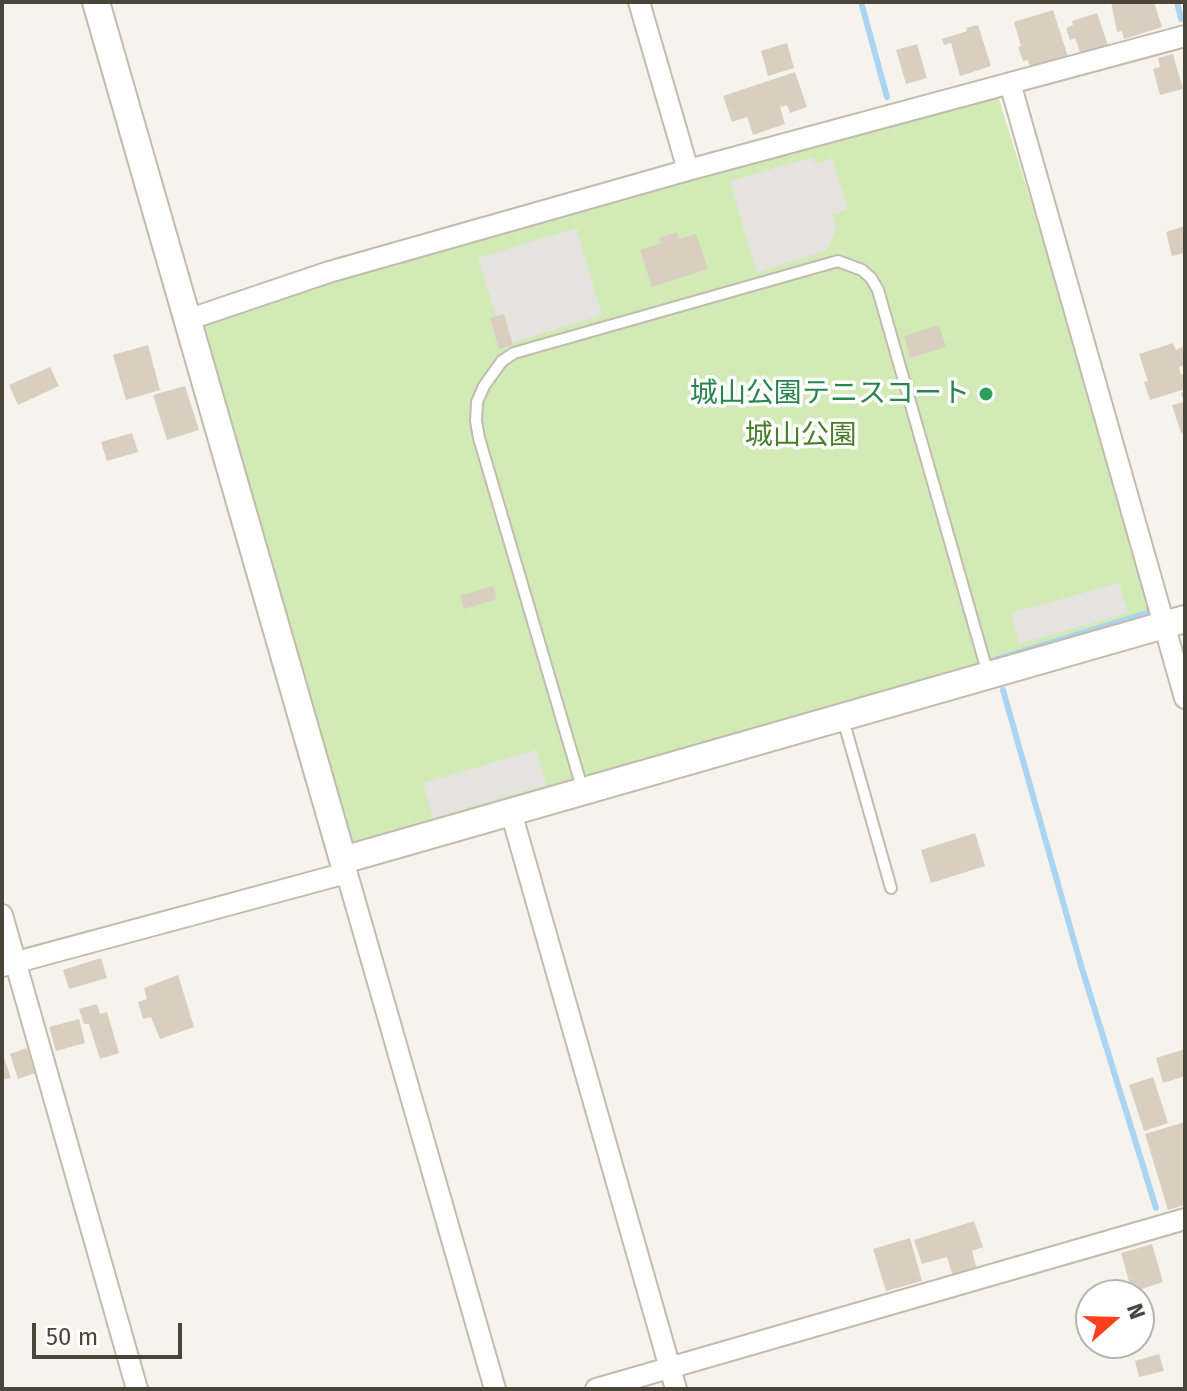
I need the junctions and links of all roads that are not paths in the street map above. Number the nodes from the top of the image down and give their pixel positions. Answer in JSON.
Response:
{"nodes":[{"id":1,"x":96,"y":2,"type":"edge"},
{"id":2,"x":639,"y":2,"type":"edge"},
{"id":3,"x":1185,"y":36,"type":"edge"},
{"id":4,"x":1010,"y":83,"type":"junction"},
{"id":5,"x":688,"y":170,"type":"junction"},
{"id":6,"x":187,"y":320,"type":"junction"},
{"id":7,"x":1174,"y":622,"type":"edge"},
{"id":8,"x":989,"y":676,"type":"junction"},
{"id":9,"x":1185,"y":698,"type":"edge"},
{"id":10,"x":842,"y":717,"type":"junction"},
{"id":11,"x":583,"y":791,"type":"junction"},
{"id":12,"x":511,"y":812,"type":"junction"},
{"id":13,"x":344,"y":866,"type":"junction"},
{"id":14,"x":891,"y":888,"type":"dead end"},
{"id":15,"x":2,"y":915,"type":"edge"},
{"id":16,"x":9,"y":964,"type":"edge"},
{"id":17,"x":1185,"y":1219,"type":"edge"},
{"id":18,"x":670,"y":1368,"type":"junction"},
{"id":19,"x":137,"y":1389,"type":"edge"},
{"id":20,"x":495,"y":1389,"type":"edge"},
{"id":21,"x":596,"y":1389,"type":"edge"},
{"id":22,"x":676,"y":1389,"type":"edge"}],
"edges":[{"from":1,"to":6,"type":"street"},
{"from":2,"to":5,"type":"street"},
{"from":3,"to":4,"type":"street"},
{"from":4,"to":5,"type":"street"},
{"from":4,"to":7,"type":"street"},
{"from":5,"to":6,"type":"street"},
{"from":6,"to":13,"type":"street"},
{"from":7,"to":8,"type":"street"},
{"from":7,"to":9,"type":"street"},
{"from":8,"to":10,"type":"street"},
{"from":8,"to":11,"type":"lane"},
{"from":10,"to":11,"type":"street"},
{"from":10,"to":14,"type":"lane"},
{"from":11,"to":12,"type":"street"},
{"from":12,"to":13,"type":"street"},
{"from":12,"to":18,"type":"street"},
{"from":13,"to":16,"type":"street"},
{"from":13,"to":20,"type":"street"},
{"from":15,"to":16,"type":"street"},
{"from":16,"to":19,"type":"street"},
{"from":17,"to":18,"type":"street"},
{"from":18,"to":21,"type":"street"},
{"from":18,"to":22,"type":"street"}]}
